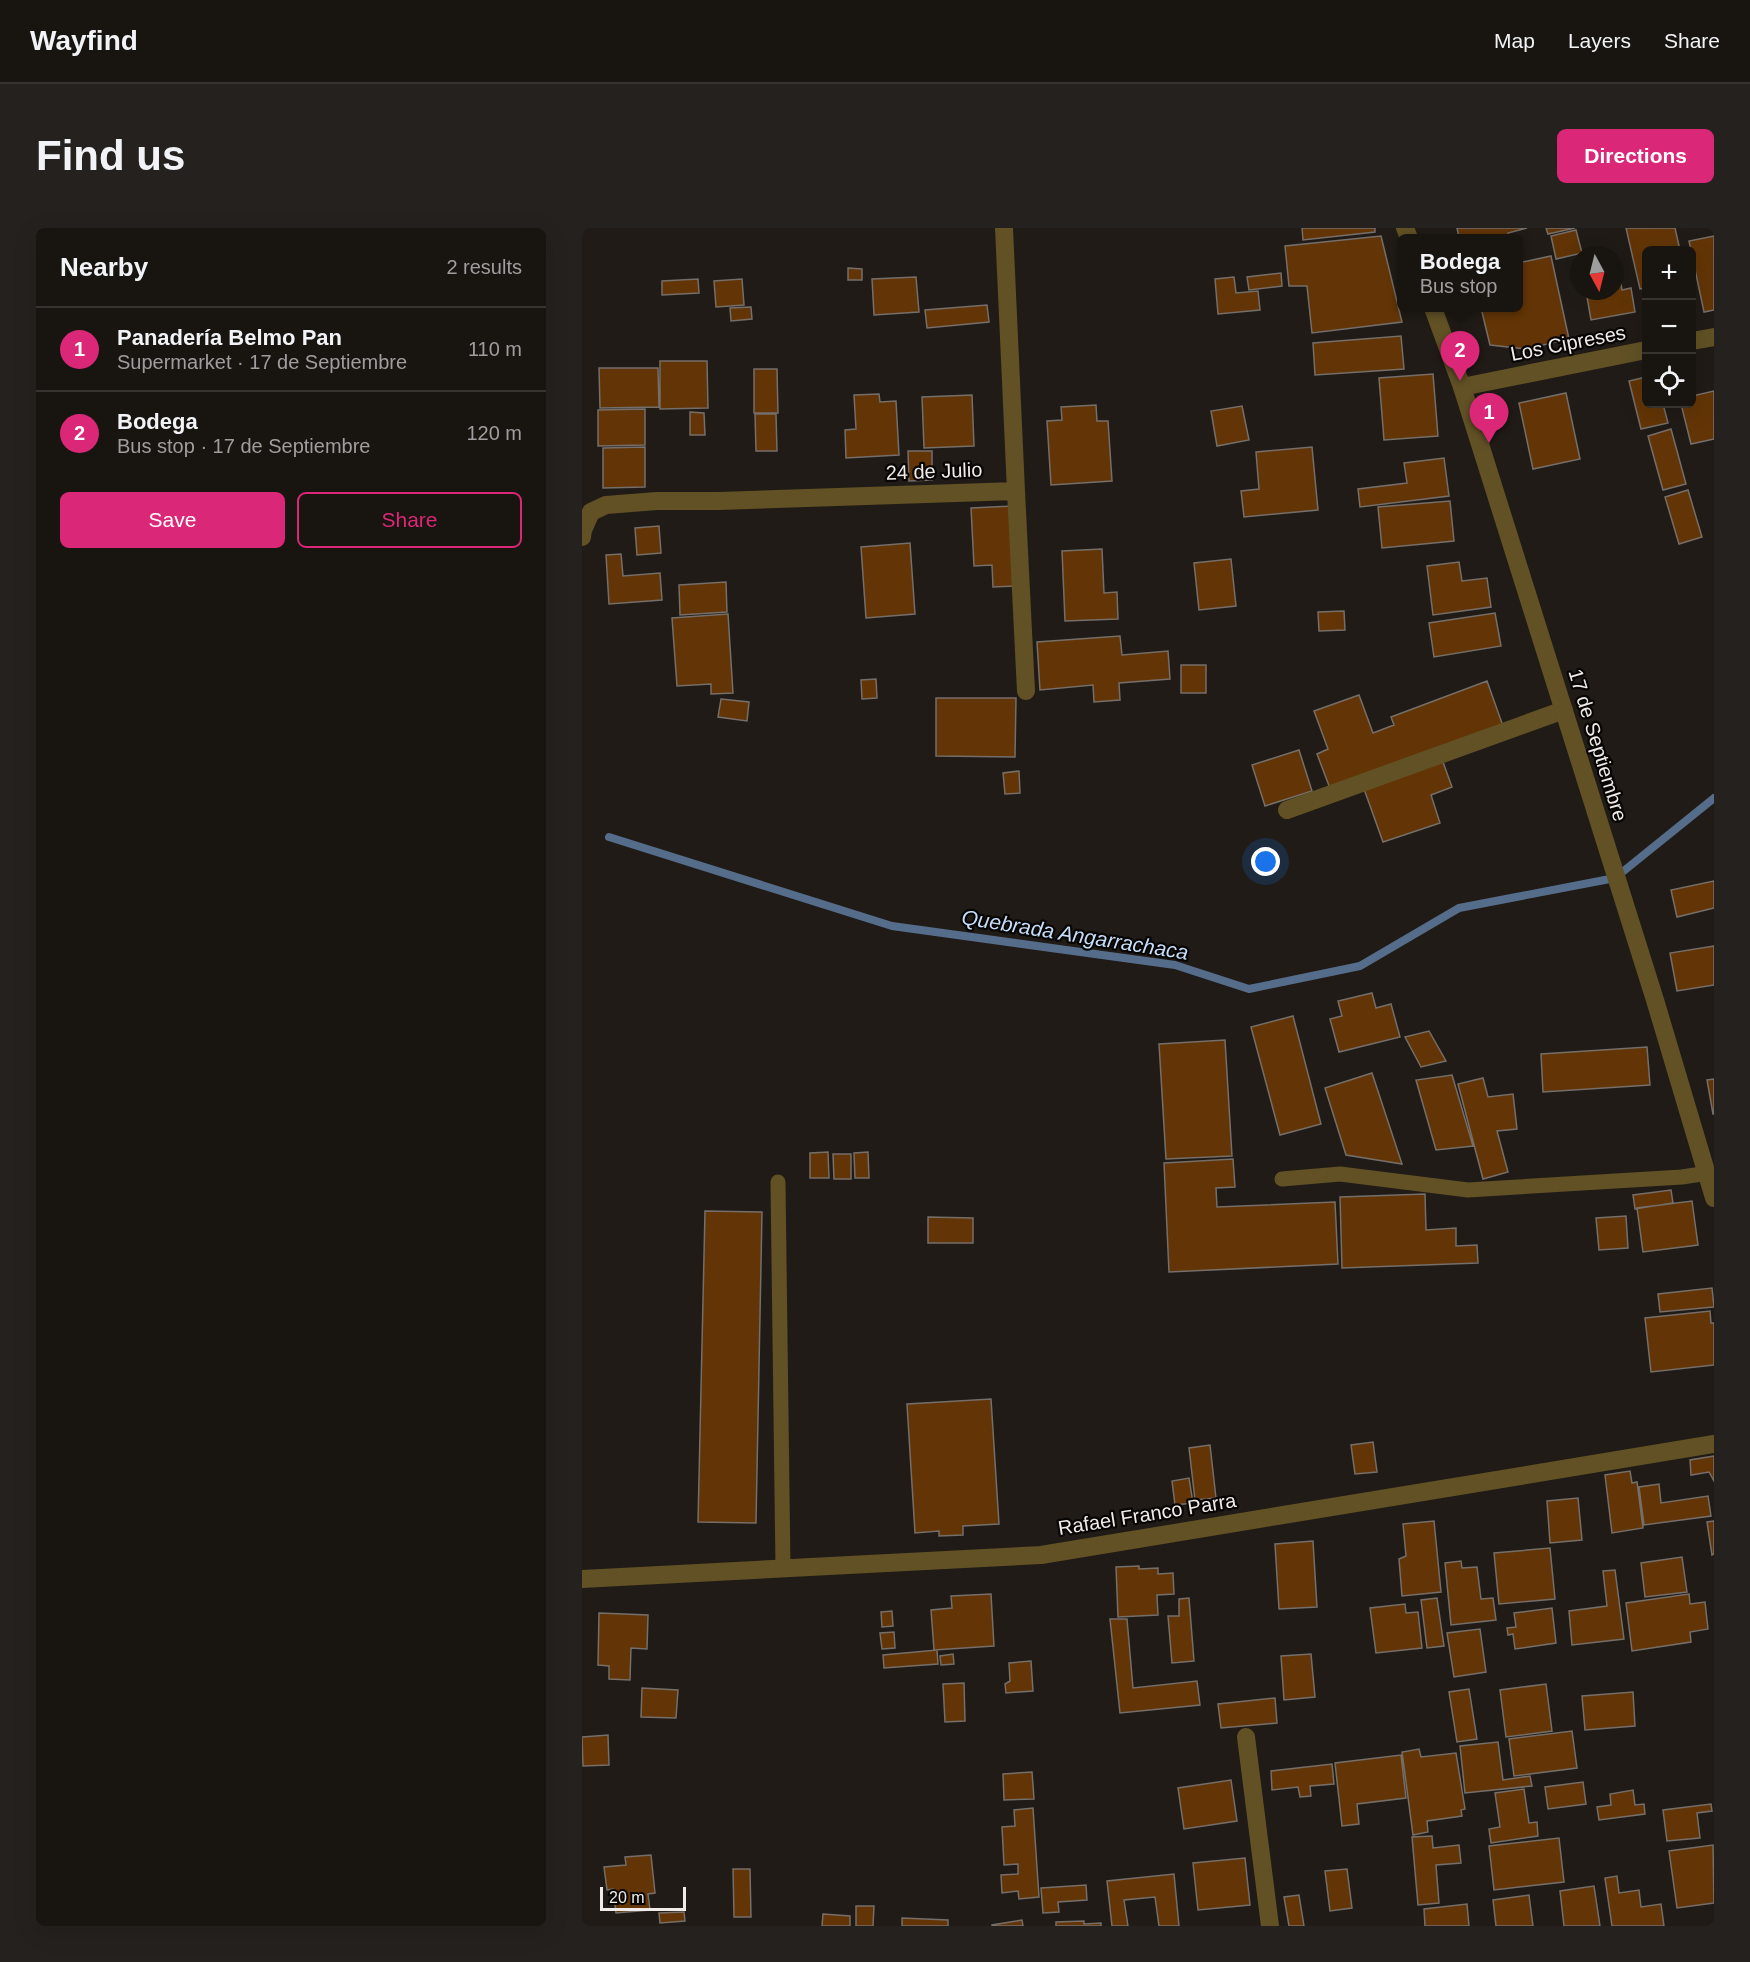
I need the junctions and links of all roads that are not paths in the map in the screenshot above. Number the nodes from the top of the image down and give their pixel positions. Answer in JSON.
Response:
{"nodes":[{"id":1,"x":1004,"y":228,"type":"edge"},
{"id":2,"x":1434,"y":312,"type":"edge"},
{"id":3,"x":1714,"y":337,"type":"edge"},
{"id":4,"x":1696,"y":340,"type":"edge"},
{"id":5,"x":1642,"y":351,"type":"edge"},
{"id":6,"x":1462,"y":387,"type":"junction"},
{"id":7,"x":1016,"y":491,"type":"junction"},
{"id":8,"x":582,"y":537,"type":"edge"},
{"id":9,"x":1026,"y":691,"type":"dead end"},
{"id":10,"x":1563,"y":710,"type":"junction"},
{"id":11,"x":1287,"y":810,"type":"dead end"},
{"id":12,"x":1708,"y":1173,"type":"junction"},
{"id":13,"x":1282,"y":1179,"type":"dead end"},
{"id":14,"x":778,"y":1182,"type":"dead end"},
{"id":15,"x":1714,"y":1198,"type":"edge"},
{"id":16,"x":1714,"y":1444,"type":"edge"},
{"id":17,"x":783,"y":1569,"type":"junction"},
{"id":18,"x":582,"y":1579,"type":"edge"},
{"id":19,"x":1246,"y":1737,"type":"dead end"},
{"id":20,"x":1270,"y":1926,"type":"edge"}],
"edges":[{"from":1,"to":7,"type":"street"},
{"from":2,"to":6,"type":"street","name":"17 de Septiembre"},
{"from":3,"to":4,"type":"street"},
{"from":5,"to":6,"type":"street","name":"Los Cipreses"},
{"from":6,"to":10,"type":"street","name":"17 de Septiembre"},
{"from":7,"to":8,"type":"street","name":"24 de Julio"},
{"from":7,"to":9,"type":"street"},
{"from":10,"to":11,"type":"street"},
{"from":10,"to":12,"type":"street","name":"17 de Septiembre"},
{"from":12,"to":13,"type":"lane"},
{"from":12,"to":15,"type":"street","name":"17 de Septiembre"},
{"from":14,"to":17,"type":"lane"},
{"from":16,"to":17,"type":"street","name":"Rafael Franco Parra"},
{"from":17,"to":18,"type":"street","name":"Rafael Franco Parra"},
{"from":19,"to":20,"type":"street"}]}
